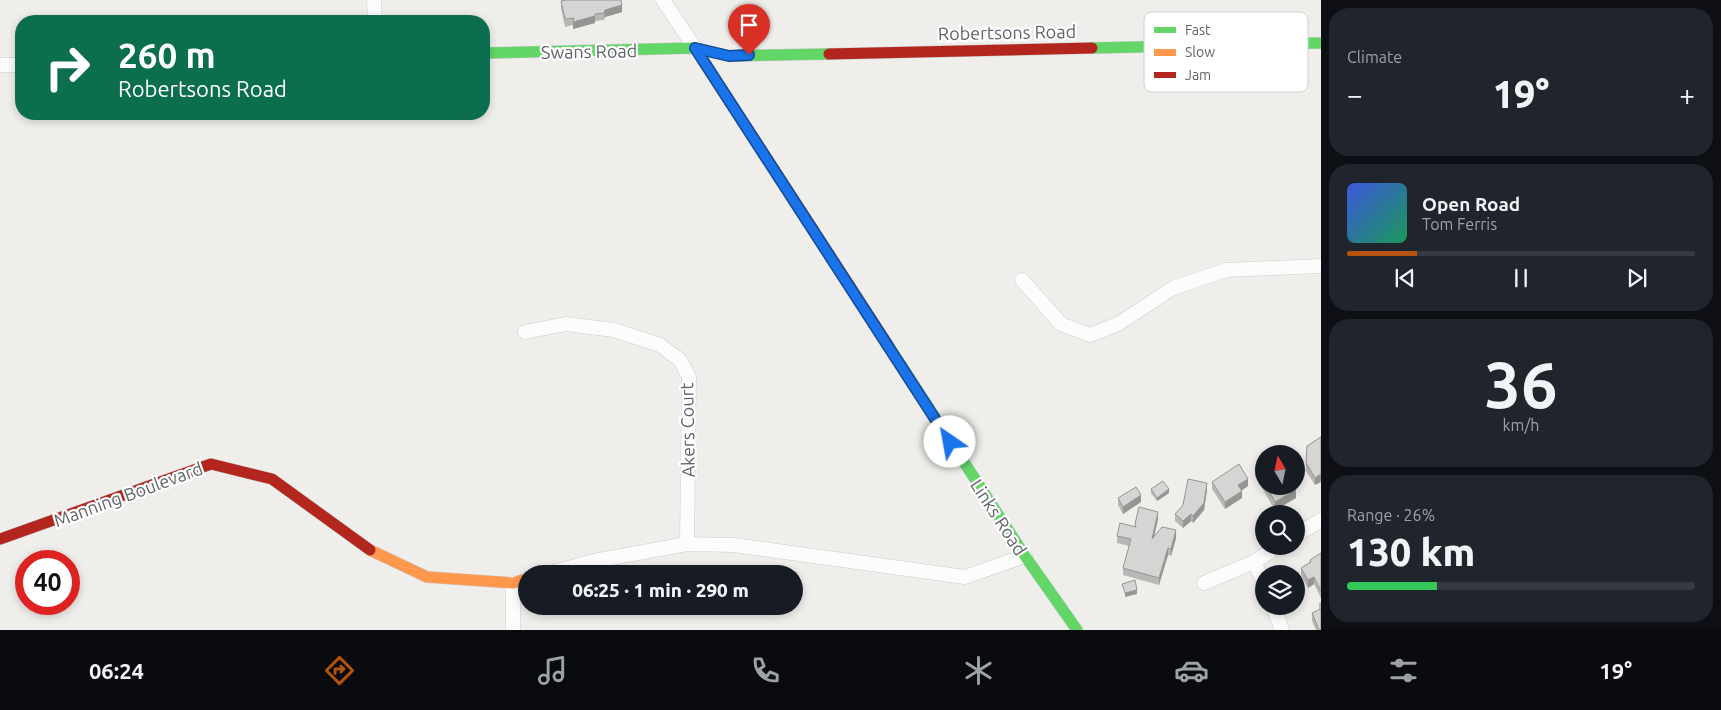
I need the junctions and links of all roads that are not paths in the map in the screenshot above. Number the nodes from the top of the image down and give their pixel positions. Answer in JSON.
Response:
{"nodes":[{"id":1,"x":374,"y":0,"type":"edge"},
{"id":2,"x":663,"y":0,"type":"edge"},
{"id":3,"x":374,"y":15,"type":"edge"},
{"id":4,"x":1308,"y":43,"type":"edge"},
{"id":5,"x":1321,"y":43,"type":"edge"},
{"id":6,"x":1144,"y":47,"type":"edge"},
{"id":7,"x":695,"y":48,"type":"junction"},
{"id":8,"x":490,"y":54,"type":"edge"},
{"id":9,"x":0,"y":65,"type":"edge"},
{"id":10,"x":15,"y":65,"type":"edge"},
{"id":11,"x":1321,"y":266,"type":"edge"},
{"id":12,"x":1022,"y":280,"type":"dead end"},
{"id":13,"x":525,"y":332,"type":"dead end"},
{"id":14,"x":1321,"y":520,"type":"edge"},
{"id":15,"x":1305,"y":530,"type":"edge"},
{"id":16,"x":0,"y":540,"type":"edge"},
{"id":17,"x":688,"y":544,"type":"junction"},
{"id":18,"x":1265,"y":555,"type":"edge"},
{"id":19,"x":1024,"y":556,"type":"junction"},
{"id":20,"x":1254,"y":562,"type":"junction"},
{"id":21,"x":579,"y":565,"type":"edge"},
{"id":22,"x":1255,"y":565,"type":"edge"},
{"id":23,"x":518,"y":581,"type":"edge"},
{"id":24,"x":1204,"y":583,"type":"dead end"},
{"id":25,"x":518,"y":595,"type":"edge"},
{"id":26,"x":1276,"y":615,"type":"edge"},
{"id":27,"x":513,"y":630,"type":"edge"},
{"id":28,"x":1076,"y":630,"type":"edge"},
{"id":29,"x":1282,"y":630,"type":"edge"}],
"edges":[{"from":1,"to":3,"type":"street"},
{"from":2,"to":7,"type":"street","name":"Links Road"},
{"from":4,"to":5,"type":"street","name":"Robertsons Road"},
{"from":6,"to":7,"type":"street","name":"Robertsons Road"},
{"from":7,"to":8,"type":"street","name":"Swans Road"},
{"from":7,"to":19,"type":"street","name":"Links Road"},
{"from":9,"to":10,"type":"street"},
{"from":11,"to":12,"type":"street"},
{"from":13,"to":17,"type":"street","name":"Akers Court"},
{"from":14,"to":15,"type":"street"},
{"from":16,"to":23,"type":"street","name":"Manning Boulevard"},
{"from":17,"to":19,"type":"street"},
{"from":17,"to":21,"type":"street"},
{"from":18,"to":20,"type":"street"},
{"from":19,"to":28,"type":"street","name":"Links Road"},
{"from":20,"to":22,"type":"street"},
{"from":20,"to":24,"type":"street"},
{"from":25,"to":27,"type":"street"},
{"from":26,"to":29,"type":"street"}]}
